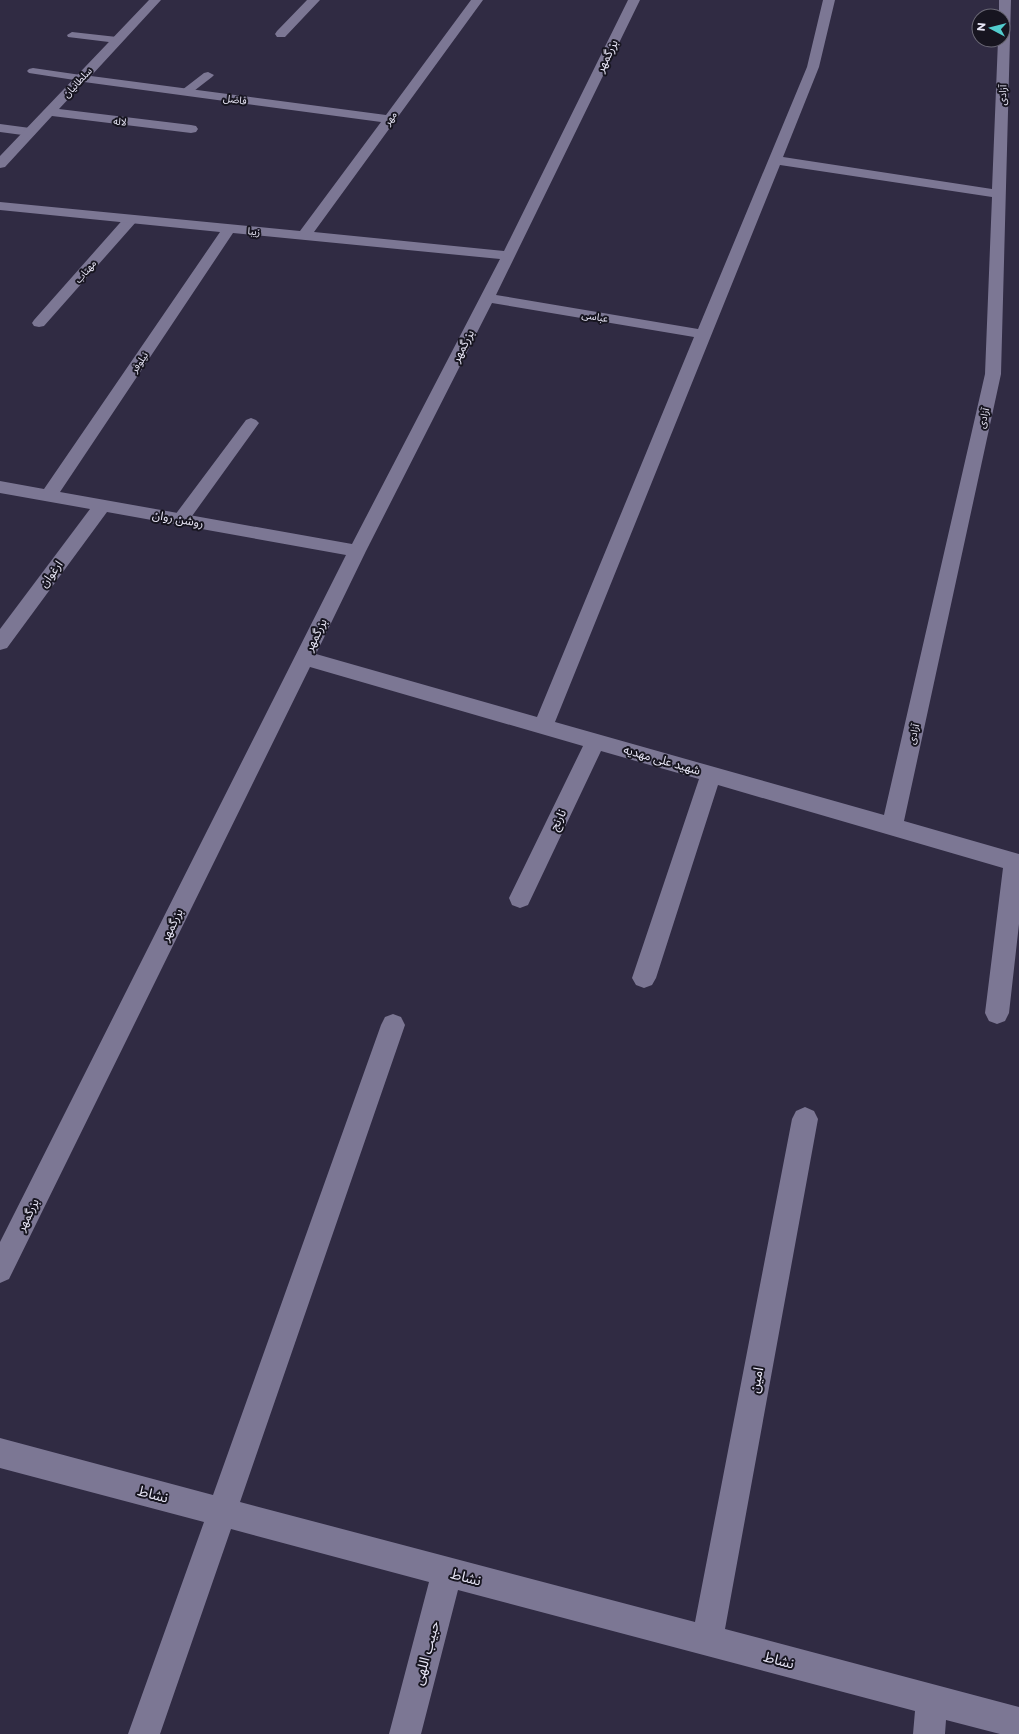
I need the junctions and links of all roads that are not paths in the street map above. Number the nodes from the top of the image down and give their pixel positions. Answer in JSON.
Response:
{"nodes":[{"id":1,"x":155,"y":0,"type":"edge"},
{"id":2,"x":314,"y":0,"type":"edge"},
{"id":3,"x":477,"y":0,"type":"edge"},
{"id":4,"x":634,"y":0,"type":"edge"},
{"id":5,"x":829,"y":0,"type":"edge"},
{"id":6,"x":1005,"y":0,"type":"edge"},
{"id":7,"x":281,"y":34,"type":"dead end"},
{"id":8,"x":72,"y":35,"type":"dead end"},
{"id":9,"x":117,"y":40,"type":"junction"},
{"id":10,"x":33,"y":71,"type":"dead end"},
{"id":11,"x":208,"y":75,"type":"dead end"},
{"id":12,"x":81,"y":78,"type":"junction"},
{"id":13,"x":186,"y":92,"type":"junction"},
{"id":14,"x":49,"y":112,"type":"junction"},
{"id":15,"x":389,"y":119,"type":"junction"},
{"id":16,"x":0,"y":128,"type":"edge"},
{"id":17,"x":190,"y":129,"type":"dead end"},
{"id":18,"x":30,"y":132,"type":"junction"},
{"id":19,"x":775,"y":160,"type":"junction"},
{"id":20,"x":0,"y":164,"type":"edge"},
{"id":21,"x":999,"y":194,"type":"junction"},
{"id":22,"x":0,"y":206,"type":"edge"},
{"id":23,"x":131,"y":219,"type":"junction"},
{"id":24,"x":229,"y":229,"type":"junction"},
{"id":25,"x":304,"y":236,"type":"junction"},
{"id":26,"x":509,"y":256,"type":"junction"},
{"id":27,"x":487,"y":298,"type":"junction"},
{"id":28,"x":39,"y":324,"type":"dead end"},
{"id":29,"x":703,"y":334,"type":"junction"},
{"id":30,"x":251,"y":423,"type":"dead end"},
{"id":31,"x":0,"y":487,"type":"edge"},
{"id":32,"x":48,"y":496,"type":"junction"},
{"id":33,"x":103,"y":505,"type":"junction"},
{"id":34,"x":181,"y":519,"type":"junction"},
{"id":35,"x":357,"y":551,"type":"junction"},
{"id":36,"x":0,"y":643,"type":"edge"},
{"id":37,"x":305,"y":658,"type":"junction"},
{"id":38,"x":543,"y":726,"type":"junction"},
{"id":39,"x":596,"y":742,"type":"junction"},
{"id":40,"x":711,"y":775,"type":"junction"},
{"id":41,"x":892,"y":826,"type":"junction"},
{"id":42,"x":1017,"y":862,"type":"edge"},
{"id":43,"x":520,"y":898,"type":"dead end"},
{"id":44,"x":644,"y":978,"type":"dead end"},
{"id":45,"x":997,"y":1013,"type":"dead end"},
{"id":46,"x":393,"y":1025,"type":"dead end"},
{"id":47,"x":805,"y":1119,"type":"dead end"},
{"id":48,"x":0,"y":1270,"type":"edge"},
{"id":49,"x":0,"y":1453,"type":"edge"},
{"id":50,"x":222,"y":1512,"type":"junction"},
{"id":51,"x":447,"y":1572,"type":"junction"},
{"id":52,"x":707,"y":1641,"type":"junction"},
{"id":53,"x":932,"y":1700,"type":"junction"},
{"id":54,"x":1019,"y":1723,"type":"edge"},
{"id":55,"x":144,"y":1734,"type":"edge"},
{"id":56,"x":405,"y":1734,"type":"edge"},
{"id":57,"x":929,"y":1734,"type":"edge"}],
"edges":[{"from":1,"to":9,"type":"street","name":"سلطانیان"},
{"from":2,"to":7,"type":"street"},
{"from":3,"to":15,"type":"street","name":"مهر"},
{"from":4,"to":26,"type":"street","name":"بزرگمهر"},
{"from":5,"to":19,"type":"street"},
{"from":6,"to":21,"type":"street","name":"آزادی"},
{"from":8,"to":9,"type":"lane"},
{"from":9,"to":12,"type":"street","name":"سلطانیان"},
{"from":10,"to":12,"type":"lane"},
{"from":11,"to":13,"type":"lane"},
{"from":12,"to":13,"type":"street","name":"فاضل"},
{"from":12,"to":14,"type":"street","name":"سلطانیان"},
{"from":13,"to":15,"type":"street","name":"فاضل"},
{"from":14,"to":17,"type":"street","name":"لاله"},
{"from":14,"to":18,"type":"street","name":"سلطانیان"},
{"from":15,"to":25,"type":"street","name":"مهر"},
{"from":16,"to":18,"type":"lane"},
{"from":18,"to":20,"type":"street","name":"سلطانیان"},
{"from":19,"to":21,"type":"street"},
{"from":19,"to":29,"type":"street"},
{"from":21,"to":41,"type":"street","name":"آزادی"},
{"from":22,"to":23,"type":"street","name":"زیبا"},
{"from":23,"to":24,"type":"street","name":"زیبا"},
{"from":23,"to":28,"type":"lane","name":"مهتاب"},
{"from":24,"to":25,"type":"street","name":"زیبا"},
{"from":24,"to":32,"type":"street","name":"نیلوفر"},
{"from":25,"to":26,"type":"street","name":"زیبا"},
{"from":26,"to":27,"type":"street","name":"بزرگمهر"},
{"from":27,"to":29,"type":"street","name":"عباسی"},
{"from":27,"to":35,"type":"street","name":"بزرگمهر"},
{"from":29,"to":38,"type":"street"},
{"from":30,"to":34,"type":"lane"},
{"from":31,"to":32,"type":"street","name":"روشن روان"},
{"from":32,"to":33,"type":"street","name":"روشن روان"},
{"from":33,"to":34,"type":"street","name":"روشن روان"},
{"from":33,"to":36,"type":"street","name":"ارغوان"},
{"from":34,"to":35,"type":"street","name":"روشن روان"},
{"from":35,"to":37,"type":"street","name":"بزرگمهر"},
{"from":37,"to":38,"type":"street","name":"شهید علی مهدیه"},
{"from":37,"to":48,"type":"street","name":"بزرگمهر"},
{"from":38,"to":39,"type":"street","name":"شهید علی مهدیه"},
{"from":39,"to":40,"type":"street","name":"شهید علی مهدیه"},
{"from":39,"to":43,"type":"street","name":"نارنج"},
{"from":40,"to":41,"type":"street","name":"شهید علی مهدیه"},
{"from":40,"to":44,"type":"street"},
{"from":41,"to":42,"type":"street","name":"شهید علی مهدیه"},
{"from":42,"to":45,"type":"street"},
{"from":46,"to":50,"type":"street"},
{"from":47,"to":52,"type":"street","name":"امین"},
{"from":49,"to":50,"type":"street","name":"نشاط"},
{"from":50,"to":51,"type":"street","name":"نشاط"},
{"from":50,"to":55,"type":"street"},
{"from":51,"to":52,"type":"street","name":"نشاط"},
{"from":51,"to":56,"type":"street","name":"حبیب اللهی"},
{"from":52,"to":53,"type":"street","name":"نشاط"},
{"from":53,"to":54,"type":"street","name":"نشاط"},
{"from":53,"to":57,"type":"street"}]}
